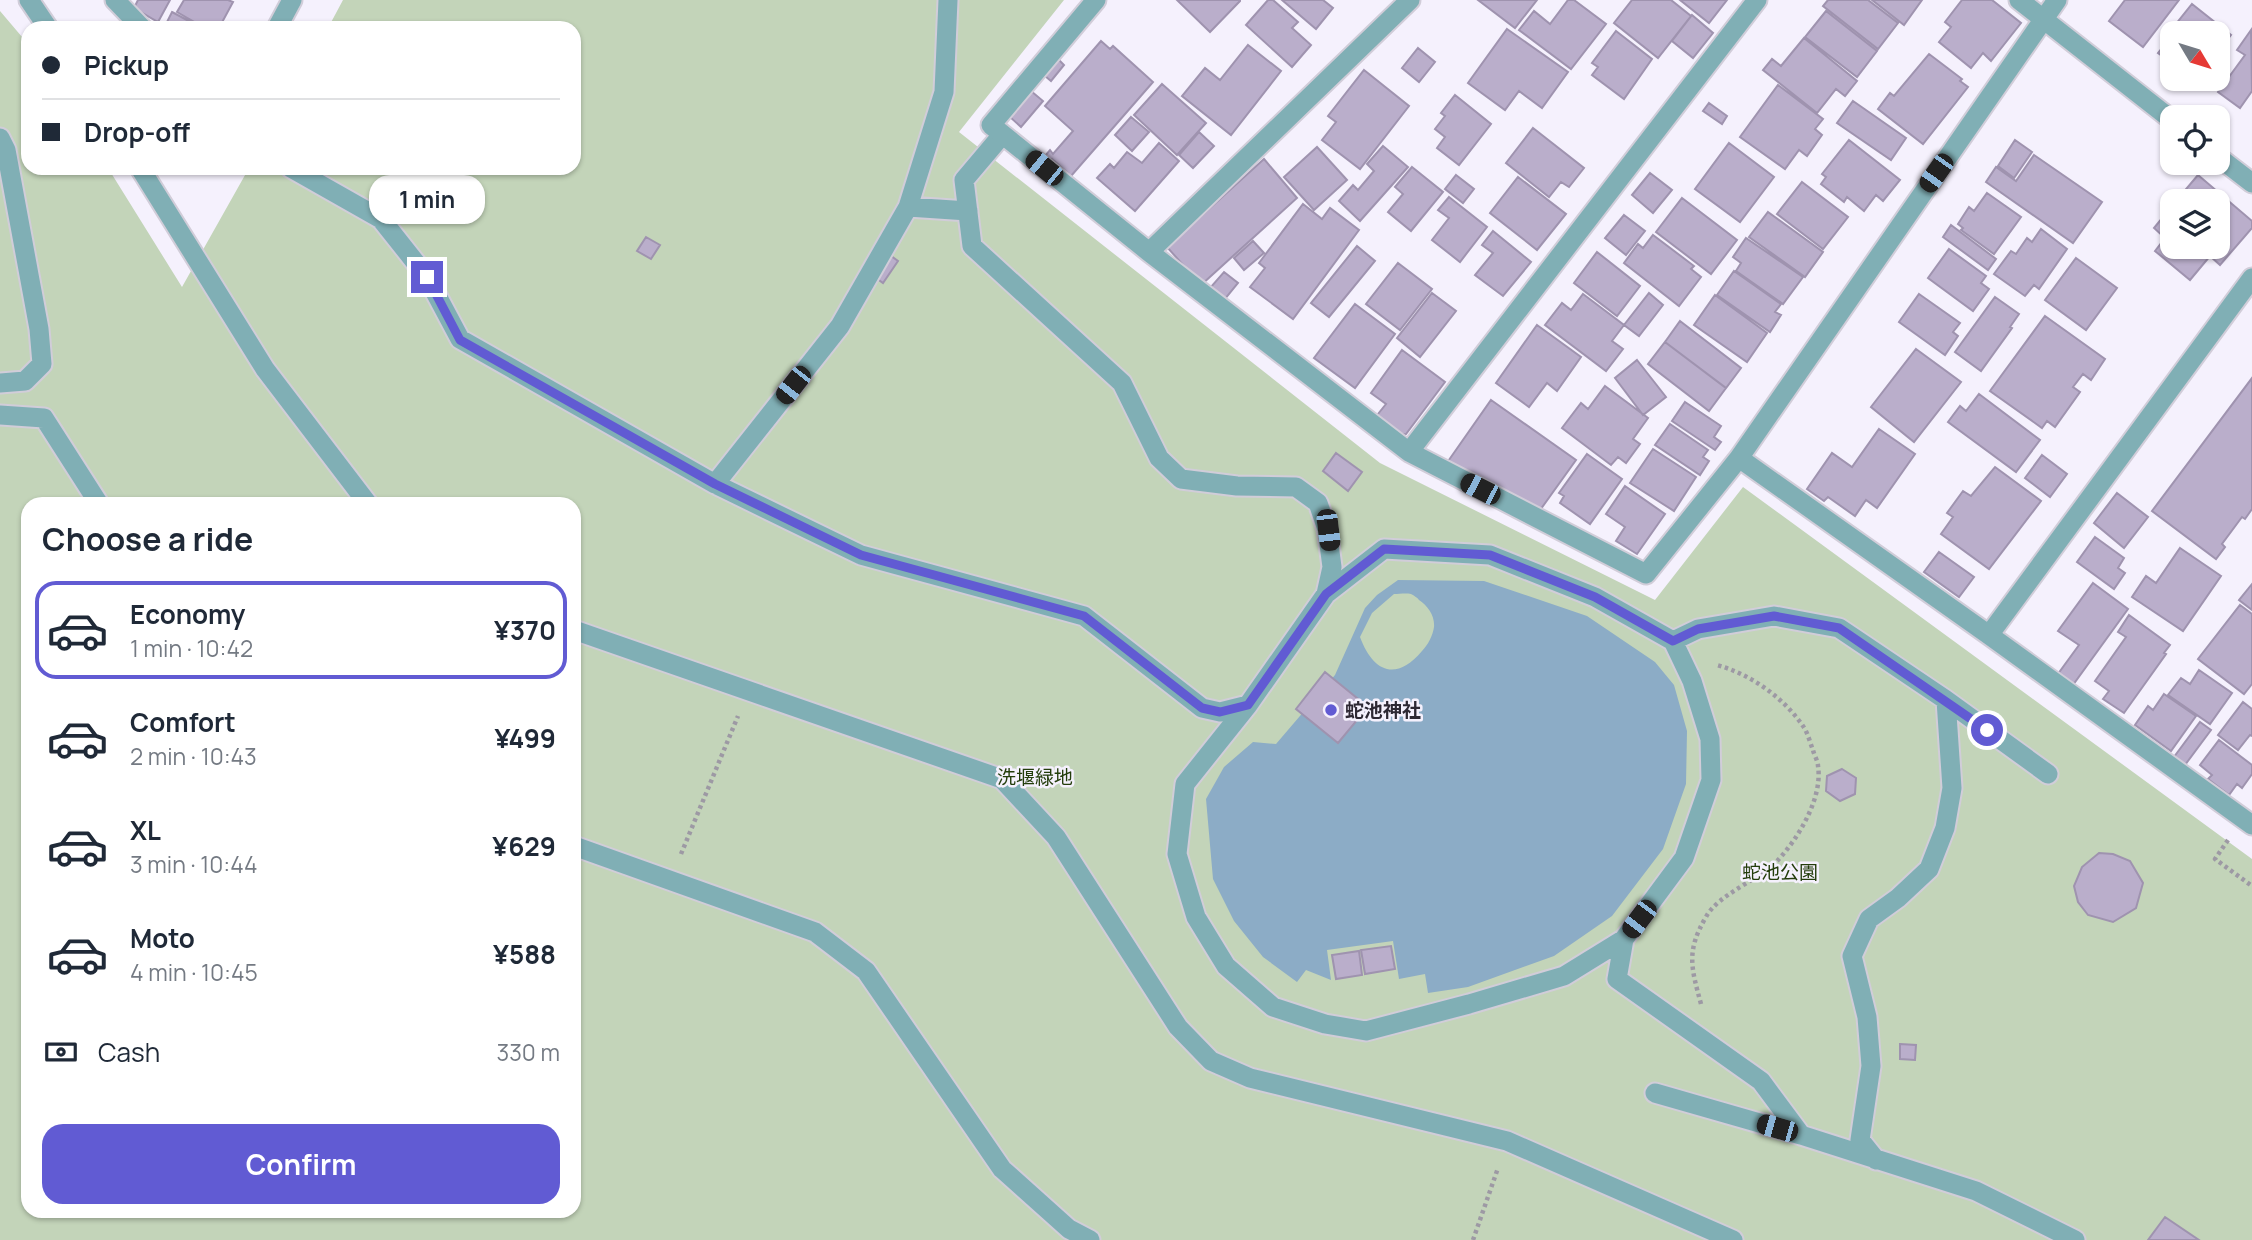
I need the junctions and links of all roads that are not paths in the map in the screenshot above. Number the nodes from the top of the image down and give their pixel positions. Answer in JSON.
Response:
{"nodes":[{"id":1,"x":29,"y":0,"type":"edge"},
{"id":2,"x":115,"y":0,"type":"edge"},
{"id":3,"x":292,"y":0,"type":"edge"},
{"id":4,"x":948,"y":0,"type":"edge"},
{"id":5,"x":1096,"y":0,"type":"edge"},
{"id":6,"x":1410,"y":0,"type":"edge"},
{"id":7,"x":1757,"y":0,"type":"edge"},
{"id":8,"x":2019,"y":0,"type":"edge"},
{"id":9,"x":2057,"y":0,"type":"edge"},
{"id":10,"x":2043,"y":20,"type":"junction"},
{"id":11,"x":43,"y":21,"type":"edge"},
{"id":12,"x":135,"y":21,"type":"edge"},
{"id":13,"x":280,"y":21,"type":"edge"},
{"id":14,"x":2160,"y":111,"type":"edge"},
{"id":15,"x":1002,"y":135,"type":"junction"},
{"id":16,"x":0,"y":138,"type":"edge"},
{"id":17,"x":2230,"y":166,"type":"edge"},
{"id":18,"x":144,"y":175,"type":"edge"},
{"id":19,"x":303,"y":175,"type":"edge"},
{"id":20,"x":2252,"y":183,"type":"edge"},
{"id":21,"x":908,"y":207,"type":"junction"},
{"id":22,"x":968,"y":211,"type":"junction"},
{"id":23,"x":1149,"y":252,"type":"junction"},
{"id":24,"x":2252,"y":278,"type":"edge"},
{"id":25,"x":0,"y":383,"type":"edge"},
{"id":26,"x":0,"y":415,"type":"edge"},
{"id":27,"x":1409,"y":452,"type":"junction"},
{"id":28,"x":1739,"y":458,"type":"junction"},
{"id":29,"x":715,"y":484,"type":"junction"},
{"id":30,"x":95,"y":497,"type":"edge"},
{"id":31,"x":363,"y":497,"type":"edge"},
{"id":32,"x":1326,"y":594,"type":"junction"},
{"id":33,"x":581,"y":632,"type":"edge"},
{"id":34,"x":1989,"y":635,"type":"junction"},
{"id":35,"x":1673,"y":641,"type":"junction"},
{"id":36,"x":1946,"y":700,"type":"junction"},
{"id":37,"x":1248,"y":705,"type":"junction"},
{"id":38,"x":2048,"y":775,"type":"dead end"},
{"id":39,"x":2249,"y":817,"type":"edge"},
{"id":40,"x":581,"y":849,"type":"edge"},
{"id":41,"x":1624,"y":939,"type":"junction"},
{"id":42,"x":1655,"y":1093,"type":"dead end"},
{"id":43,"x":1801,"y":1135,"type":"junction"},
{"id":44,"x":1876,"y":1160,"type":"junction"},
{"id":45,"x":1090,"y":1240,"type":"edge"},
{"id":46,"x":1733,"y":1240,"type":"edge"},
{"id":47,"x":2075,"y":1240,"type":"edge"}],
"edges":[{"from":1,"to":11,"type":"street"},
{"from":2,"to":12,"type":"street"},
{"from":3,"to":13,"type":"street"},
{"from":4,"to":21,"type":"street"},
{"from":5,"to":15,"type":"street"},
{"from":6,"to":23,"type":"street"},
{"from":7,"to":27,"type":"street"},
{"from":8,"to":10,"type":"street"},
{"from":9,"to":10,"type":"street"},
{"from":10,"to":14,"type":"street"},
{"from":10,"to":28,"type":"street"},
{"from":15,"to":22,"type":"street"},
{"from":15,"to":23,"type":"street"},
{"from":16,"to":25,"type":"street"},
{"from":17,"to":20,"type":"street"},
{"from":18,"to":31,"type":"street"},
{"from":19,"to":29,"type":"street"},
{"from":21,"to":22,"type":"street"},
{"from":21,"to":29,"type":"street"},
{"from":22,"to":32,"type":"street"},
{"from":23,"to":27,"type":"street"},
{"from":24,"to":34,"type":"street"},
{"from":26,"to":30,"type":"street"},
{"from":27,"to":28,"type":"street"},
{"from":28,"to":34,"type":"street"},
{"from":29,"to":37,"type":"street"},
{"from":32,"to":35,"type":"street"},
{"from":32,"to":37,"type":"street"},
{"from":33,"to":46,"type":"street"},
{"from":34,"to":39,"type":"street"},
{"from":35,"to":36,"type":"street"},
{"from":35,"to":41,"type":"street"},
{"from":36,"to":38,"type":"street"},
{"from":36,"to":44,"type":"street"},
{"from":37,"to":41,"type":"street"},
{"from":40,"to":45,"type":"street"},
{"from":41,"to":43,"type":"street"},
{"from":42,"to":43,"type":"street"},
{"from":43,"to":44,"type":"street"},
{"from":44,"to":47,"type":"street"}]}
